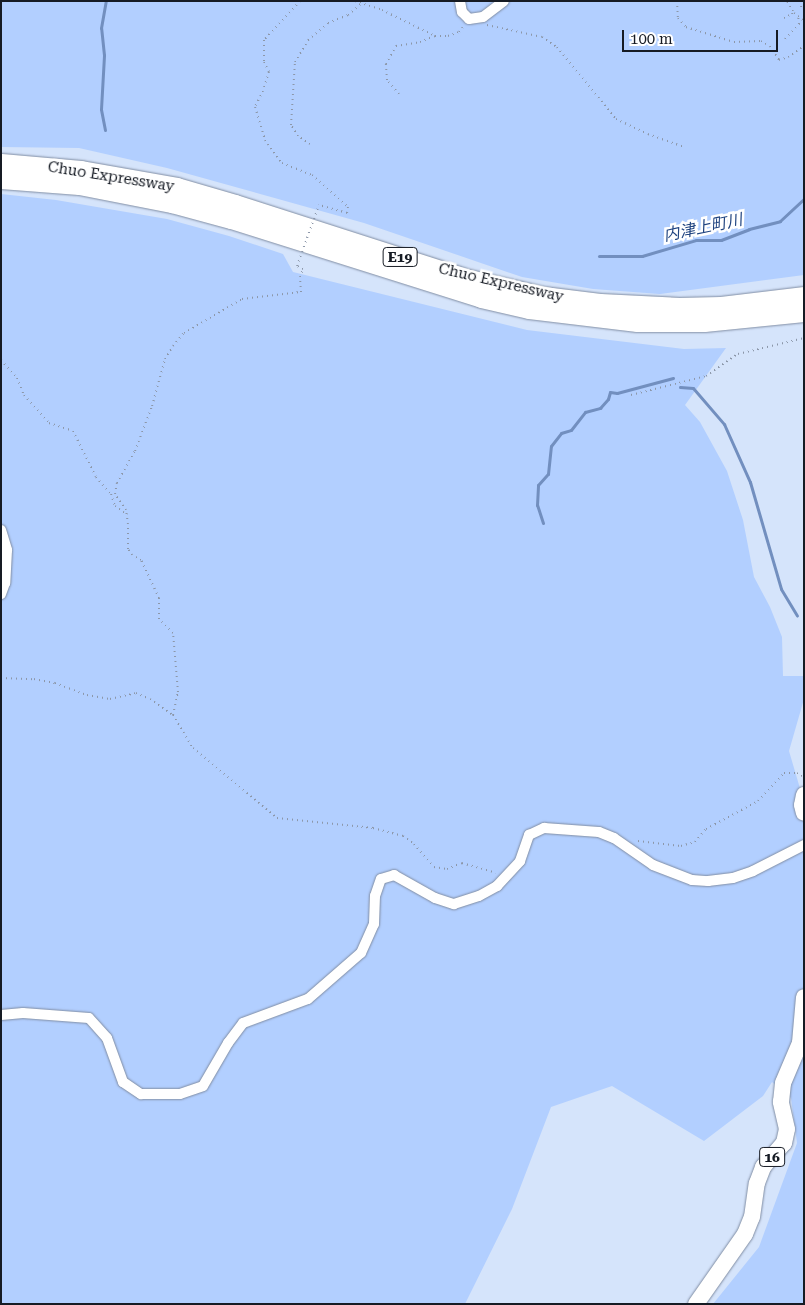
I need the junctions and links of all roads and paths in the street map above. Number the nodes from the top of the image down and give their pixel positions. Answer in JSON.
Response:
{"nodes":[{"id":1,"x":300,"y":1,"type":"edge"},
{"id":2,"x":356,"y":1,"type":"edge"},
{"id":3,"x":460,"y":1,"type":"edge"},
{"id":4,"x":504,"y":1,"type":"edge"},
{"id":5,"x":677,"y":1,"type":"edge"},
{"id":6,"x":787,"y":1,"type":"edge"},
{"id":7,"x":802,"y":1,"type":"edge"},
{"id":8,"x":362,"y":4,"type":"junction"},
{"id":9,"x":800,"y":7,"type":"dead end"},
{"id":10,"x":793,"y":13,"type":"junction"},
{"id":11,"x":798,"y":16,"type":"junction"},
{"id":12,"x":784,"y":18,"type":"dead end"},
{"id":13,"x":469,"y":19,"type":"junction"},
{"id":14,"x":804,"y":21,"type":"edge"},
{"id":15,"x":435,"y":36,"type":"junction"},
{"id":16,"x":786,"y":39,"type":"dead end"},
{"id":17,"x":804,"y":46,"type":"edge"},
{"id":18,"x":399,"y":94,"type":"dead end"},
{"id":19,"x":310,"y":144,"type":"dead end"},
{"id":20,"x":684,"y":147,"type":"dead end"},
{"id":21,"x":1,"y":163,"type":"edge"},
{"id":22,"x":1,"y":179,"type":"edge"},
{"id":23,"x":804,"y":296,"type":"edge"},
{"id":24,"x":804,"y":312,"type":"edge"},
{"id":25,"x":804,"y":338,"type":"edge"},
{"id":26,"x":1,"y":360,"type":"edge"},
{"id":27,"x":632,"y":395,"type":"dead end"},
{"id":28,"x":127,"y":515,"type":"junction"},
{"id":29,"x":1,"y":530,"type":"edge"},
{"id":30,"x":1,"y":594,"type":"edge"},
{"id":31,"x":1,"y":678,"type":"edge"},
{"id":32,"x":173,"y":714,"type":"junction"},
{"id":33,"x":804,"y":777,"type":"edge"},
{"id":34,"x":804,"y":795,"type":"edge"},
{"id":35,"x":804,"y":813,"type":"edge"},
{"id":36,"x":634,"y":840,"type":"dead end"},
{"id":37,"x":804,"y":845,"type":"edge"},
{"id":38,"x":506,"y":876,"type":"junction"},
{"id":39,"x":804,"y":997,"type":"edge"},
{"id":40,"x":1,"y":1014,"type":"edge"},
{"id":41,"x":696,"y":1304,"type":"edge"}],
"edges":[{"from":1,"to":28,"type":"path","bridge":true},
{"from":2,"to":8,"type":"path"},
{"from":3,"to":13,"type":"street"},
{"from":4,"to":13,"type":"street"},
{"from":5,"to":17,"type":"path"},
{"from":6,"to":10,"type":"path"},
{"from":7,"to":9,"type":"path"},
{"from":8,"to":15,"type":"path"},
{"from":8,"to":19,"type":"path"},
{"from":10,"to":11,"type":"path"},
{"from":10,"to":12,"type":"path"},
{"from":11,"to":14,"type":"path"},
{"from":11,"to":16,"type":"path"},
{"from":13,"to":15,"type":"path"},
{"from":13,"to":20,"type":"path"},
{"from":15,"to":18,"type":"path"},
{"from":21,"to":23,"type":"highway","name":"Chuo Expressway","number":"E19"},
{"from":22,"to":24,"type":"highway","name":"Chuo Expressway","number":"E19"},
{"from":25,"to":27,"type":"path"},
{"from":26,"to":28,"type":"path"},
{"from":28,"to":32,"type":"path"},
{"from":29,"to":30,"type":"street"},
{"from":31,"to":32,"type":"path"},
{"from":32,"to":38,"type":"path"},
{"from":33,"to":36,"type":"path"},
{"from":34,"to":35,"type":"main road"},
{"from":37,"to":38,"type":"street"},
{"from":38,"to":40,"type":"street"},
{"from":39,"to":41,"type":"main road","number":"16"}]}
